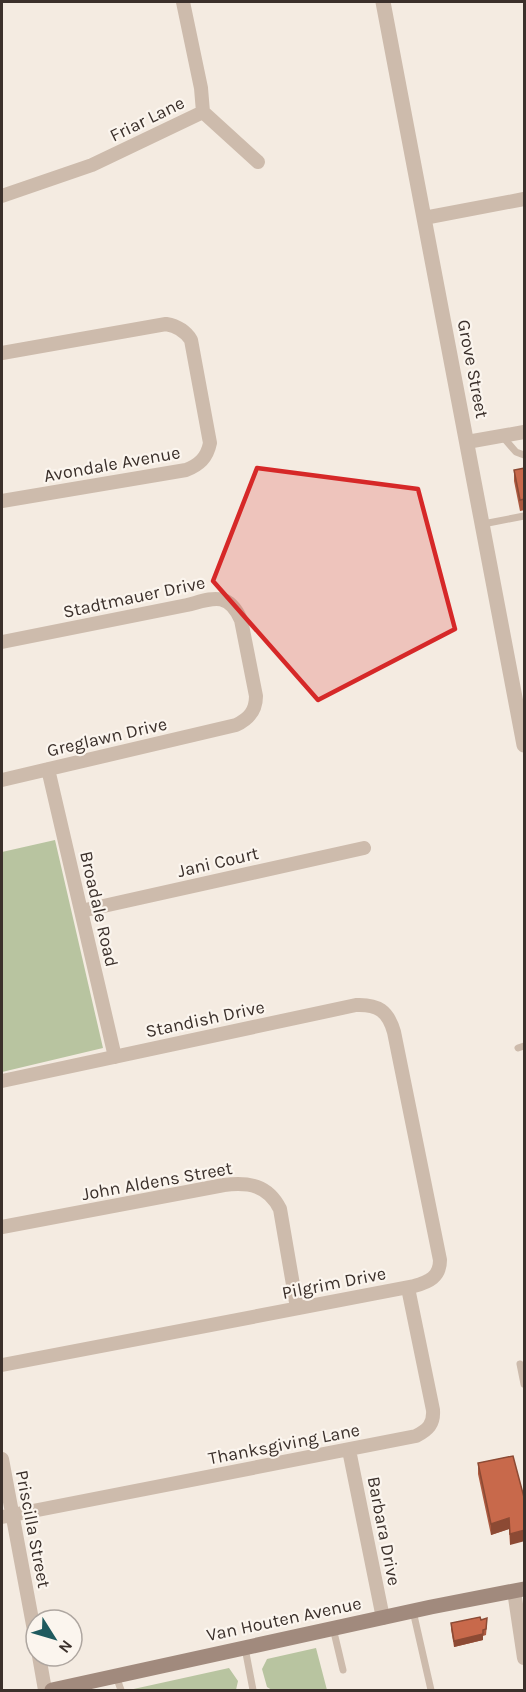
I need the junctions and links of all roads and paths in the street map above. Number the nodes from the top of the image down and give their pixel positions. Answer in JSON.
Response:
{"nodes":[{"id":1,"x":183,"y":2,"type":"edge"},
{"id":2,"x":383,"y":2,"type":"edge"},
{"id":3,"x":203,"y":112,"type":"junction"},
{"id":4,"x":258,"y":162,"type":"dead end"},
{"id":5,"x":2,"y":196,"type":"edge"},
{"id":6,"x":525,"y":199,"type":"edge"},
{"id":7,"x":424,"y":218,"type":"junction"},
{"id":8,"x":2,"y":353,"type":"edge"},
{"id":9,"x":525,"y":432,"type":"edge"},
{"id":10,"x":502,"y":436,"type":"junction"},
{"id":11,"x":467,"y":442,"type":"junction"},
{"id":12,"x":525,"y":455,"type":"edge"},
{"id":13,"x":2,"y":501,"type":"edge"},
{"id":14,"x":525,"y":516,"type":"edge"},
{"id":15,"x":482,"y":524,"type":"junction"},
{"id":16,"x":2,"y":642,"type":"edge"},
{"id":17,"x":221,"y":729,"type":"joint"},
{"id":18,"x":525,"y":745,"type":"edge"},
{"id":19,"x":48,"y":769,"type":"junction"},
{"id":20,"x":2,"y":780,"type":"edge"},
{"id":21,"x":364,"y":848,"type":"dead end"},
{"id":22,"x":81,"y":911,"type":"junction"},
{"id":23,"x":396,"y":1041,"type":"joint"},
{"id":24,"x":115,"y":1057,"type":"junction"},
{"id":25,"x":2,"y":1081,"type":"edge"},
{"id":26,"x":2,"y":1227,"type":"edge"},
{"id":27,"x":408,"y":1288,"type":"junction"},
{"id":28,"x":297,"y":1308,"type":"junction"},
{"id":29,"x":520,"y":1364,"type":"dead end"},
{"id":30,"x":2,"y":1365,"type":"edge"},
{"id":31,"x":525,"y":1384,"type":"edge"},
{"id":32,"x":349,"y":1450,"type":"junction"},
{"id":33,"x":2,"y":1459,"type":"edge"},
{"id":34,"x":7,"y":1516,"type":"edge"},
{"id":35,"x":519,"y":1590,"type":"edge"},
{"id":36,"x":28,"y":1608,"type":"edge"},
{"id":37,"x":413,"y":1611,"type":"junction"},
{"id":38,"x":383,"y":1618,"type":"junction"},
{"id":39,"x":333,"y":1629,"type":"junction"},
{"id":40,"x":245,"y":1648,"type":"junction"},
{"id":41,"x":525,"y":1658,"type":"edge"},
{"id":42,"x":41,"y":1668,"type":"edge"},
{"id":43,"x":343,"y":1670,"type":"dead end"},
{"id":44,"x":119,"y":1683,"type":"edge"},
{"id":45,"x":45,"y":1690,"type":"edge"},
{"id":46,"x":52,"y":1690,"type":"edge"},
{"id":47,"x":253,"y":1690,"type":"edge"},
{"id":48,"x":431,"y":1690,"type":"edge"}],
"edges":[{"from":1,"to":3,"type":"street","name":"Friar Lane"},
{"from":2,"to":7,"type":"street","name":"Grove Street"},
{"from":3,"to":4,"type":"street"},
{"from":3,"to":5,"type":"street","name":"Friar Lane"},
{"from":6,"to":7,"type":"street"},
{"from":7,"to":11,"type":"street","name":"Grove Street"},
{"from":8,"to":13,"type":"street","name":"Avondale Avenue"},
{"from":9,"to":10,"type":"street"},
{"from":10,"to":11,"type":"street"},
{"from":10,"to":12,"type":"lane"},
{"from":11,"to":15,"type":"street","name":"Grove Street"},
{"from":14,"to":15,"type":"lane"},
{"from":15,"to":18,"type":"street","name":"Grove Street"},
{"from":16,"to":17,"type":"street","name":"Stadtmauer Drive"},
{"from":17,"to":19,"type":"street","name":"Greglawn Drive"},
{"from":19,"to":20,"type":"street","name":"Greglawn Drive"},
{"from":19,"to":22,"type":"street","name":"Broadale Road"},
{"from":21,"to":22,"type":"street","name":"Jani Court"},
{"from":22,"to":24,"type":"street","name":"Broadale Road"},
{"from":23,"to":24,"type":"street","name":"Standish Drive"},
{"from":23,"to":27,"type":"street","name":"Pilgrim Drive"},
{"from":24,"to":25,"type":"street","name":"Standish Drive"},
{"from":26,"to":28,"type":"street","name":"John Aldens Street"},
{"from":27,"to":28,"type":"street","name":"Pilgrim Drive"},
{"from":27,"to":32,"type":"street","name":"Thanksgiving Lane"},
{"from":28,"to":30,"type":"street","name":"Pilgrim Drive"},
{"from":29,"to":31,"type":"lane"},
{"from":32,"to":34,"type":"street","name":"Thanksgiving Lane"},
{"from":32,"to":38,"type":"street","name":"Barbara Drive"},
{"from":33,"to":34,"type":"street","name":"Priscilla Street"},
{"from":34,"to":36,"type":"street","name":"Priscilla Street"},
{"from":35,"to":37,"type":"main road","name":"Van Houten Avenue"},
{"from":35,"to":41,"type":"street"},
{"from":37,"to":38,"type":"main road","name":"Van Houten Avenue"},
{"from":37,"to":48,"type":"lane"},
{"from":38,"to":39,"type":"main road","name":"Van Houten Avenue"},
{"from":39,"to":40,"type":"main road","name":"Van Houten Avenue"},
{"from":39,"to":43,"type":"lane"},
{"from":40,"to":44,"type":"main road","name":"Van Houten Avenue"},
{"from":40,"to":47,"type":"lane"},
{"from":42,"to":45,"type":"street"},
{"from":44,"to":46,"type":"main road","name":"Van Houten Avenue"}]}
